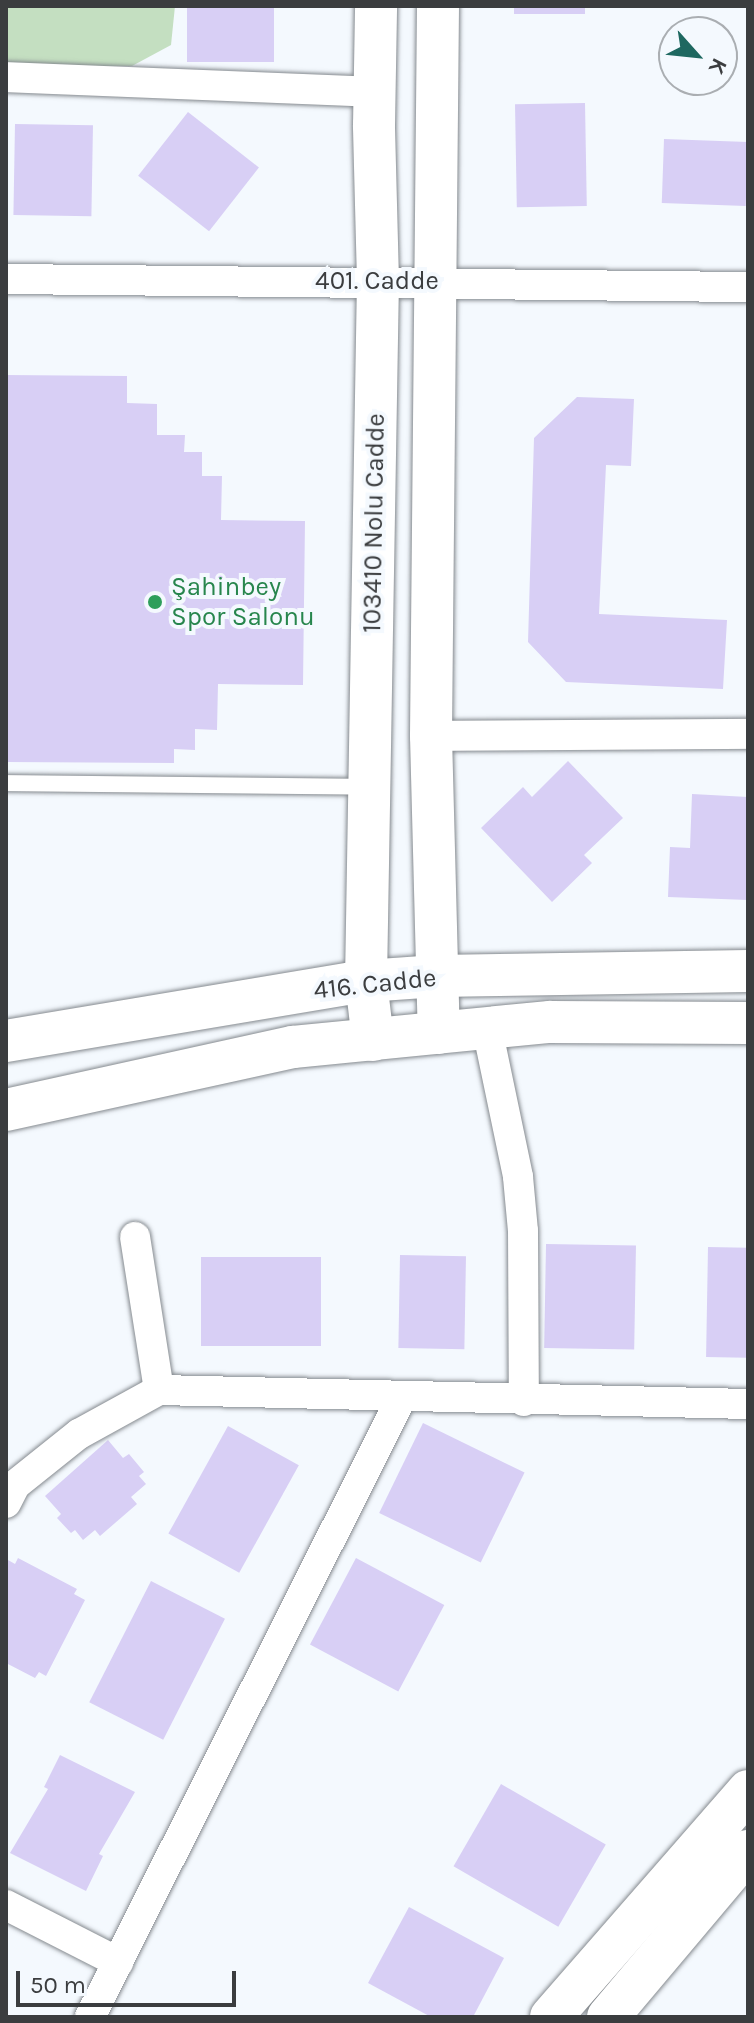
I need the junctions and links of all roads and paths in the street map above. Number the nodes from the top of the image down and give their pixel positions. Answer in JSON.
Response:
{"nodes":[{"id":1,"x":376,"y":6,"type":"edge"},
{"id":2,"x":438,"y":6,"type":"edge"},
{"id":3,"x":6,"y":77,"type":"edge"},
{"id":4,"x":375,"y":92,"type":"junction"},
{"id":5,"x":6,"y":279,"type":"edge"},
{"id":6,"x":378,"y":281,"type":"junction"},
{"id":7,"x":434,"y":281,"type":"junction"},
{"id":8,"x":748,"y":287,"type":"edge"},
{"id":9,"x":748,"y":734,"type":"edge"},
{"id":10,"x":431,"y":736,"type":"junction"},
{"id":11,"x":6,"y":783,"type":"edge"},
{"id":12,"x":370,"y":787,"type":"junction"},
{"id":13,"x":432,"y":787,"type":"junction"},
{"id":14,"x":748,"y":971,"type":"edge"},
{"id":15,"x":437,"y":976,"type":"junction"},
{"id":16,"x":366,"y":981,"type":"junction"},
{"id":17,"x":748,"y":1023,"type":"edge"},
{"id":18,"x":487,"y":1028,"type":"junction"},
{"id":19,"x":439,"y":1033,"type":"junction"},
{"id":20,"x":373,"y":1040,"type":"junction"},
{"id":21,"x":6,"y":1041,"type":"edge"},
{"id":22,"x":6,"y":1110,"type":"edge"},
{"id":23,"x":135,"y":1237,"type":"dead end"},
{"id":24,"x":159,"y":1390,"type":"junction"},
{"id":25,"x":402,"y":1397,"type":"junction"},
{"id":26,"x":524,"y":1401,"type":"junction"},
{"id":27,"x":748,"y":1404,"type":"edge"},
{"id":28,"x":6,"y":1503,"type":"edge"},
{"id":29,"x":748,"y":1791,"type":"edge"},
{"id":30,"x":748,"y":1851,"type":"edge"},
{"id":31,"x":6,"y":1905,"type":"edge"},
{"id":32,"x":118,"y":1962,"type":"junction"},
{"id":33,"x":90,"y":2017,"type":"edge"},
{"id":34,"x":551,"y":2017,"type":"edge"},
{"id":35,"x":608,"y":2017,"type":"edge"}],
"edges":[{"from":1,"to":4,"type":"street","name":"103410 Nolu Cadde"},
{"from":2,"to":7,"type":"street"},
{"from":3,"to":4,"type":"street"},
{"from":4,"to":6,"type":"street","name":"103410 Nolu Cadde"},
{"from":5,"to":6,"type":"street","name":"401. Cadde"},
{"from":6,"to":7,"type":"street","name":"401. Cadde"},
{"from":6,"to":12,"type":"street","name":"103410 Nolu Cadde"},
{"from":7,"to":8,"type":"street","name":"401. Cadde"},
{"from":7,"to":10,"type":"street"},
{"from":9,"to":10,"type":"street"},
{"from":10,"to":13,"type":"street"},
{"from":11,"to":12,"type":"lane"},
{"from":12,"to":13,"type":"street"},
{"from":12,"to":16,"type":"street","name":"103410 Nolu Cadde"},
{"from":13,"to":15,"type":"street"},
{"from":14,"to":15,"type":"street","name":"416. Cadde"},
{"from":15,"to":16,"type":"street","name":"416. Cadde"},
{"from":15,"to":19,"type":"street"},
{"from":16,"to":20,"type":"street","name":"103410 Nolu Cadde"},
{"from":16,"to":21,"type":"street","name":"416. Cadde"},
{"from":17,"to":18,"type":"street"},
{"from":18,"to":19,"type":"street"},
{"from":18,"to":26,"type":"street"},
{"from":19,"to":20,"type":"street"},
{"from":20,"to":22,"type":"street"},
{"from":23,"to":24,"type":"street"},
{"from":24,"to":25,"type":"street"},
{"from":24,"to":28,"type":"street"},
{"from":25,"to":26,"type":"street"},
{"from":25,"to":32,"type":"street"},
{"from":26,"to":27,"type":"street"},
{"from":29,"to":34,"type":"street"},
{"from":30,"to":35,"type":"street"},
{"from":31,"to":32,"type":"street"},
{"from":32,"to":33,"type":"street"}]}
